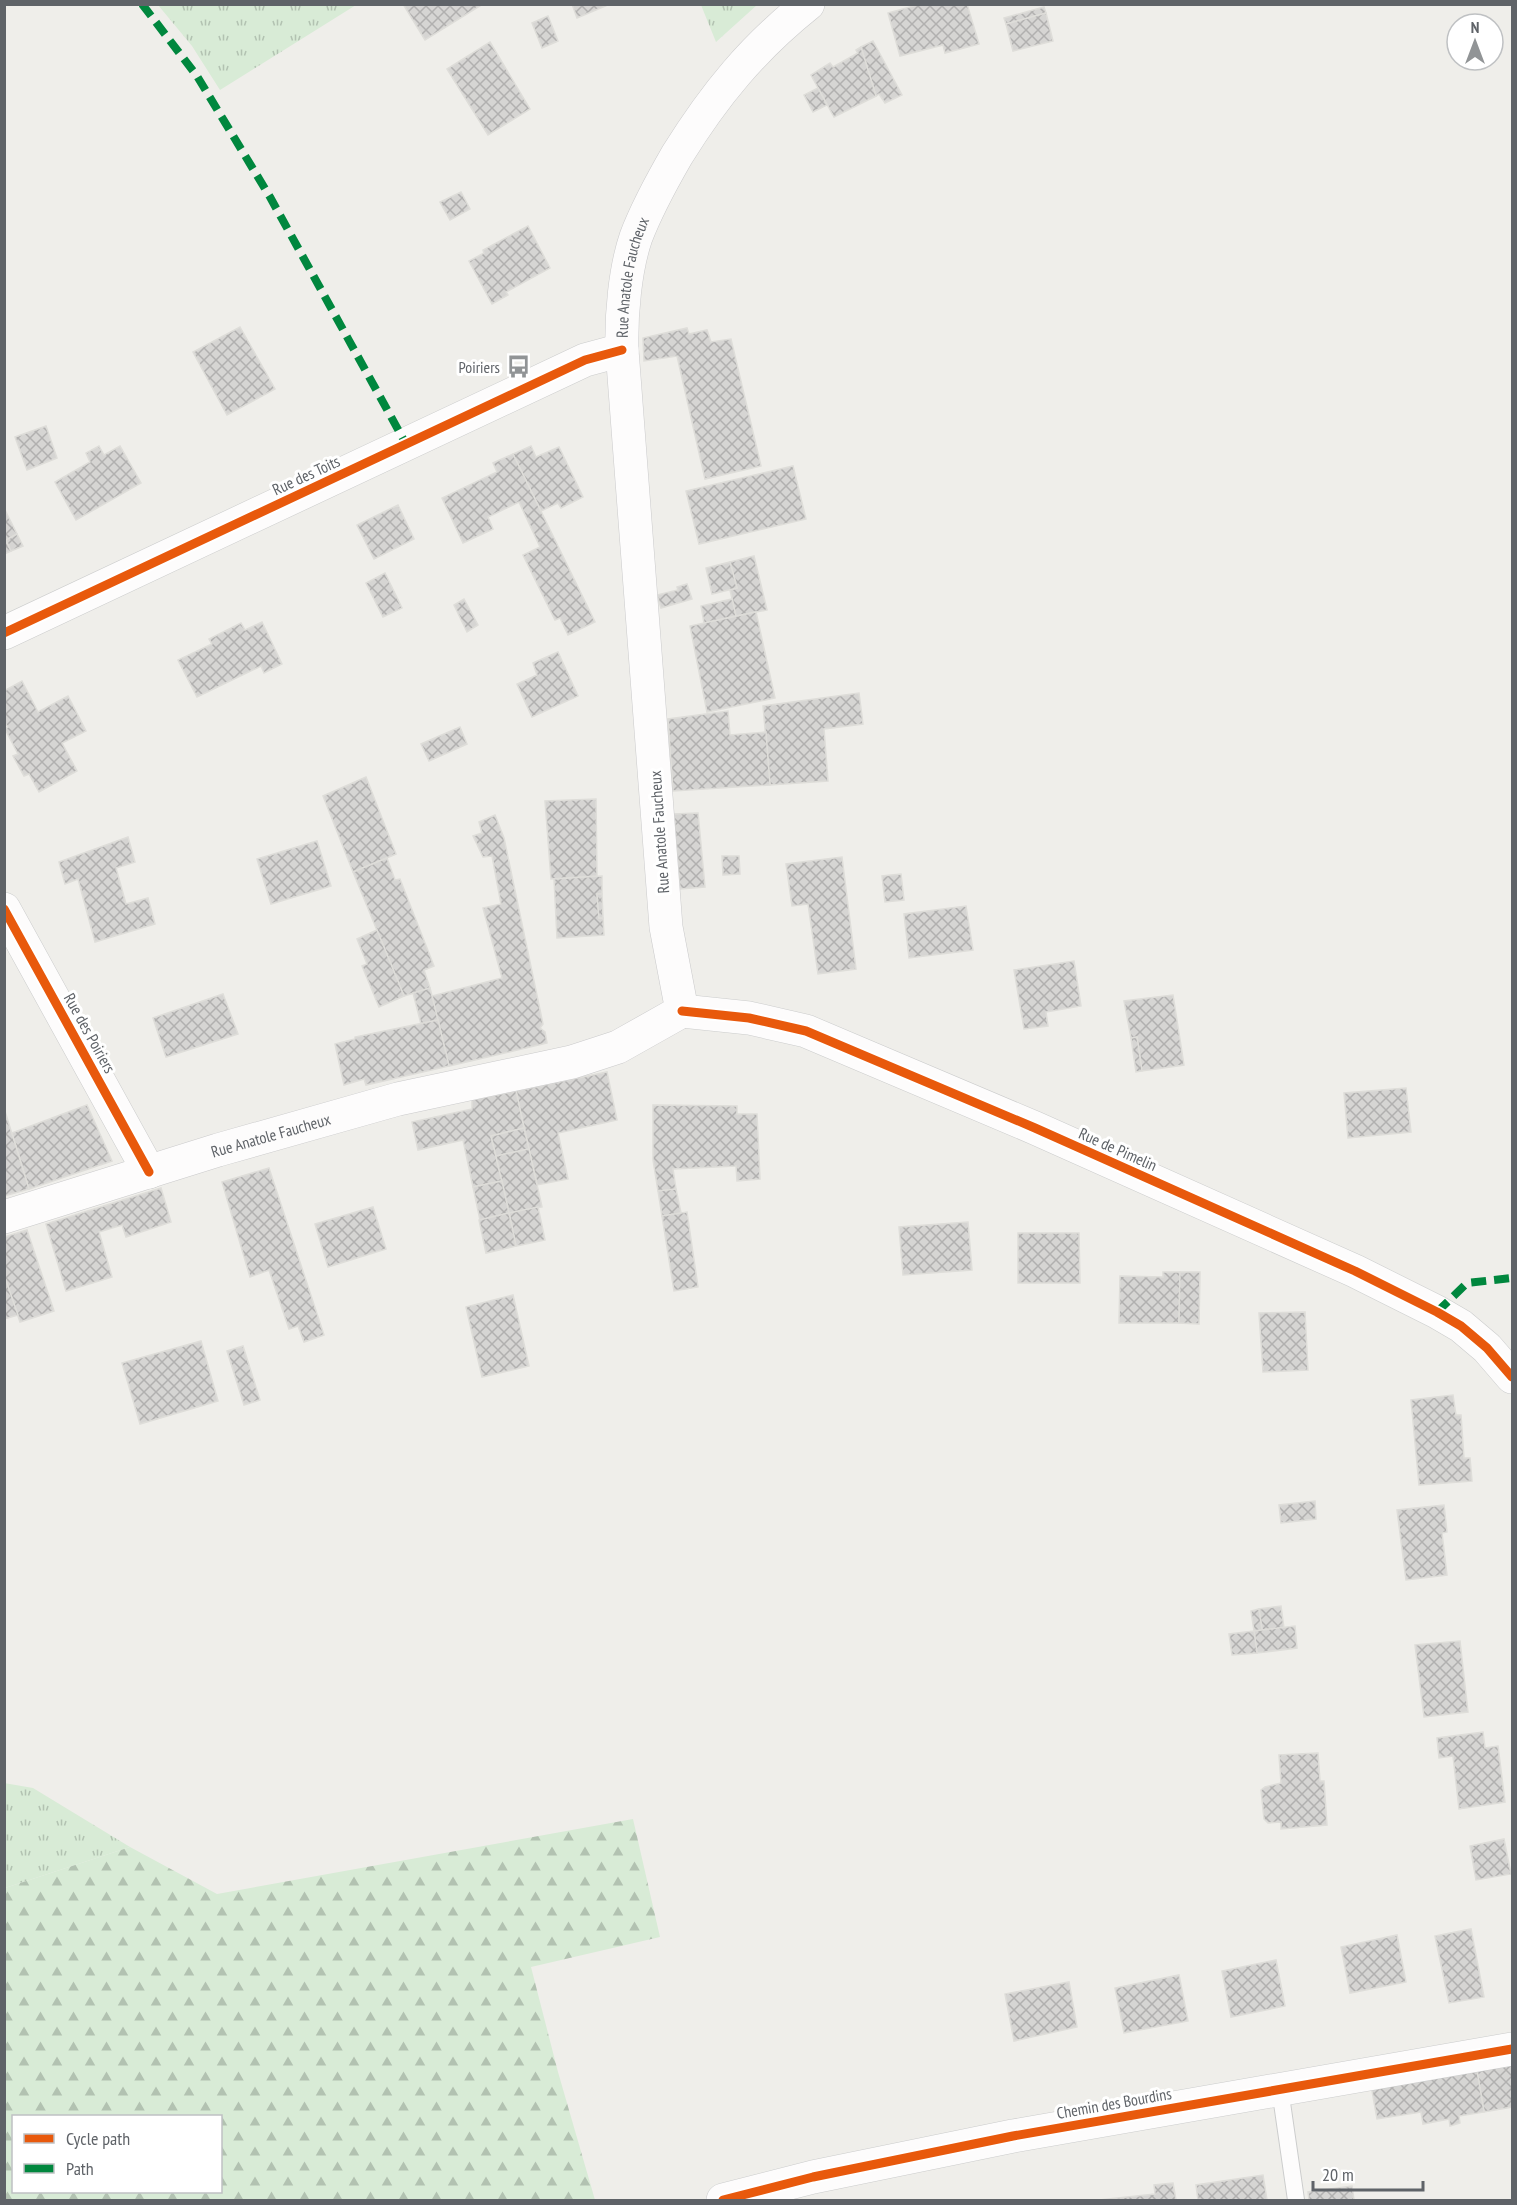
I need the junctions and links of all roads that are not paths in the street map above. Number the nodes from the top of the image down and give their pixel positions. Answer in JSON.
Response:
{"nodes":[{"id":1,"x":808,"y":4,"type":"edge"},
{"id":2,"x":622,"y":350,"type":"junction"},
{"id":3,"x":4,"y":633,"type":"edge"},
{"id":4,"x":4,"y":909,"type":"edge"},
{"id":5,"x":682,"y":1011,"type":"junction"},
{"id":6,"x":149,"y":1172,"type":"junction"},
{"id":7,"x":4,"y":1217,"type":"edge"},
{"id":8,"x":1512,"y":1377,"type":"edge"},
{"id":9,"x":1512,"y":2049,"type":"edge"},
{"id":10,"x":1280,"y":2089,"type":"junction"},
{"id":11,"x":723,"y":2200,"type":"edge"},
{"id":12,"x":1296,"y":2200,"type":"edge"}],
"edges":[{"from":1,"to":2,"type":"street","name":"Rue Anatole Faucheux"},
{"from":2,"to":3,"type":"street","name":"Rue des Toits"},
{"from":2,"to":5,"type":"street","name":"Rue Anatole Faucheux"},
{"from":4,"to":6,"type":"street","name":"Rue des Poiriers"},
{"from":5,"to":6,"type":"street","name":"Rue Anatole Faucheux"},
{"from":5,"to":8,"type":"street","name":"Rue de Pimelin"},
{"from":6,"to":7,"type":"street","name":"Rue Anatole Faucheux"},
{"from":9,"to":10,"type":"street","name":"Chemin des Bourdins"},
{"from":10,"to":11,"type":"street","name":"Chemin des Bourdins"},
{"from":10,"to":12,"type":"lane"}]}
